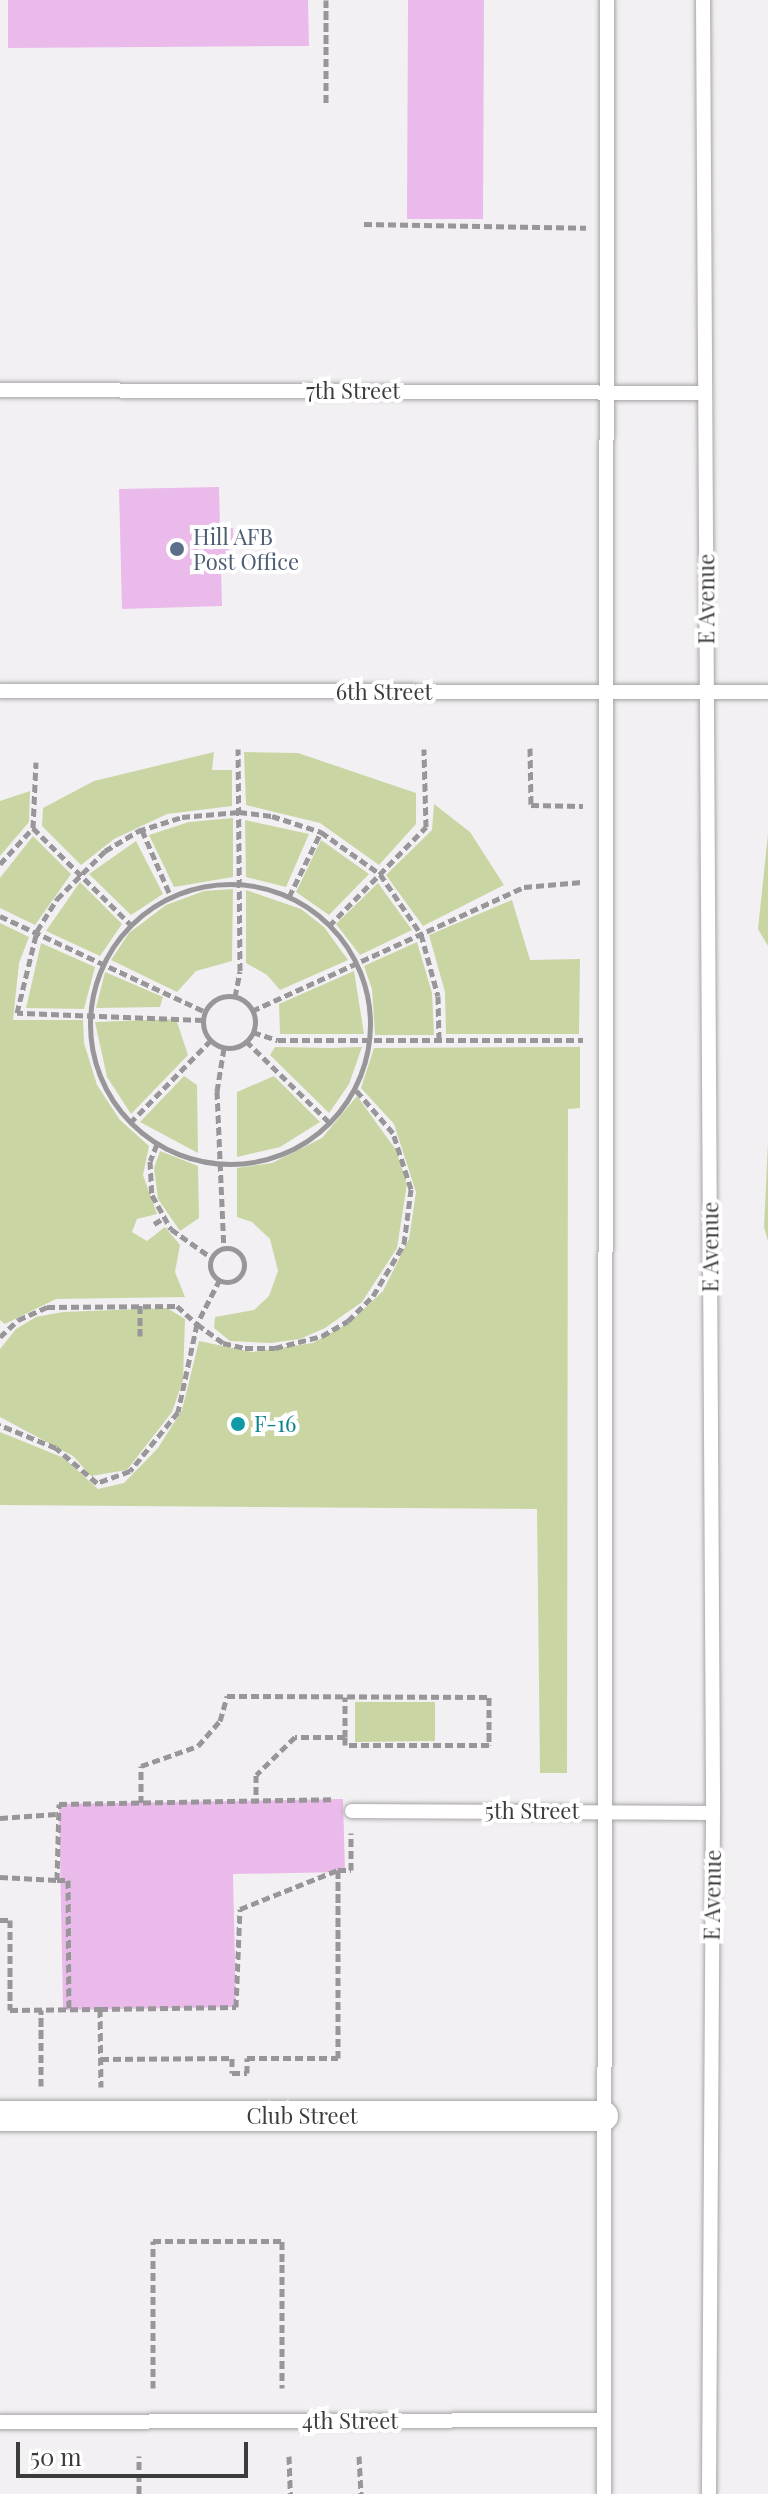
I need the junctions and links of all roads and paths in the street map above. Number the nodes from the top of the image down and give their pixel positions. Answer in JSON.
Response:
{"nodes":[{"id":1,"x":326,"y":0,"type":"edge"},
{"id":2,"x":607,"y":0,"type":"edge"},
{"id":3,"x":703,"y":0,"type":"edge"},
{"id":4,"x":326,"y":103,"type":"dead end"},
{"id":5,"x":364,"y":224,"type":"dead end"},
{"id":6,"x":607,"y":228,"type":"junction"},
{"id":7,"x":0,"y":390,"type":"edge"},
{"id":8,"x":607,"y":392,"type":"junction"},
{"id":9,"x":705,"y":393,"type":"junction"},
{"id":10,"x":0,"y":691,"type":"edge"},
{"id":11,"x":607,"y":691,"type":"junction"},
{"id":12,"x":707,"y":692,"type":"junction"},
{"id":13,"x":768,"y":692,"type":"edge"},
{"id":14,"x":530,"y":748,"type":"dead end"},
{"id":15,"x":238,"y":749,"type":"dead end"},
{"id":16,"x":424,"y":749,"type":"dead end"},
{"id":17,"x":36,"y":762,"type":"dead end"},
{"id":18,"x":583,"y":806,"type":"dead end"},
{"id":19,"x":239,"y":812,"type":"junction"},
{"id":20,"x":33,"y":828,"type":"junction"},
{"id":21,"x":142,"y":830,"type":"junction"},
{"id":22,"x":321,"y":832,"type":"junction"},
{"id":23,"x":0,"y":864,"type":"edge"},
{"id":24,"x":81,"y":874,"type":"junction"},
{"id":25,"x":380,"y":874,"type":"junction"},
{"id":26,"x":582,"y":882,"type":"dead end"},
{"id":27,"x":240,"y":885,"type":"junction"},
{"id":28,"x":171,"y":897,"type":"junction"},
{"id":29,"x":289,"y":897,"type":"junction"},
{"id":30,"x":0,"y":916,"type":"edge"},
{"id":31,"x":131,"y":925,"type":"junction"},
{"id":32,"x":329,"y":926,"type":"junction"},
{"id":33,"x":37,"y":931,"type":"junction"},
{"id":34,"x":421,"y":934,"type":"junction"},
{"id":35,"x":357,"y":964,"type":"junction"},
{"id":36,"x":103,"y":965,"type":"junction"},
{"id":37,"x":235,"y":997,"type":"junction"},
{"id":38,"x":252,"y":1011,"type":"junction"},
{"id":39,"x":206,"y":1012,"type":"junction"},
{"id":40,"x":90,"y":1017,"type":"junction"},
{"id":41,"x":203,"y":1020,"type":"junction"},
{"id":42,"x":253,"y":1032,"type":"junction"},
{"id":43,"x":211,"y":1040,"type":"junction"},
{"id":44,"x":439,"y":1040,"type":"junction"},
{"id":45,"x":583,"y":1040,"type":"dead end"},
{"id":46,"x":246,"y":1041,"type":"junction"},
{"id":47,"x":369,"y":1042,"type":"junction"},
{"id":48,"x":224,"y":1048,"type":"junction"},
{"id":49,"x":355,"y":1089,"type":"junction"},
{"id":50,"x":130,"y":1123,"type":"junction"},
{"id":51,"x":330,"y":1123,"type":"junction"},
{"id":52,"x":157,"y":1144,"type":"junction"},
{"id":53,"x":217,"y":1164,"type":"junction"},
{"id":54,"x":164,"y":1218,"type":"junction"},
{"id":55,"x":154,"y":1224,"type":"dead end"},
{"id":56,"x":224,"y":1249,"type":"junction"},
{"id":57,"x":212,"y":1258,"type":"junction"},
{"id":58,"x":220,"y":1279,"type":"junction"},
{"id":59,"x":140,"y":1305,"type":"junction"},
{"id":60,"x":197,"y":1324,"type":"junction"},
{"id":61,"x":140,"y":1336,"type":"dead end"},
{"id":62,"x":0,"y":1337,"type":"edge"},
{"id":63,"x":0,"y":1425,"type":"edge"},
{"id":64,"x":345,"y":1697,"type":"junction"},
{"id":65,"x":345,"y":1737,"type":"junction"},
{"id":66,"x":141,"y":1803,"type":"junction"},
{"id":67,"x":256,"y":1803,"type":"junction"},
{"id":68,"x":352,"y":1811,"type":"junction"},
{"id":69,"x":603,"y":1811,"type":"junction"},
{"id":70,"x":713,"y":1813,"type":"junction"},
{"id":71,"x":56,"y":1814,"type":"junction"},
{"id":72,"x":0,"y":1818,"type":"edge"},
{"id":73,"x":338,"y":1870,"type":"junction"},
{"id":74,"x":0,"y":1877,"type":"edge"},
{"id":75,"x":57,"y":1880,"type":"junction"},
{"id":76,"x":0,"y":1920,"type":"edge"},
{"id":77,"x":69,"y":2009,"type":"junction"},
{"id":78,"x":100,"y":2009,"type":"junction"},
{"id":79,"x":41,"y":2010,"type":"junction"},
{"id":80,"x":101,"y":2059,"type":"junction"},
{"id":81,"x":41,"y":2095,"type":"dead end"},
{"id":82,"x":102,"y":2101,"type":"dead end"},
{"id":83,"x":0,"y":2116,"type":"edge"},
{"id":84,"x":603,"y":2116,"type":"junction"},
{"id":85,"x":153,"y":2388,"type":"dead end"},
{"id":86,"x":282,"y":2388,"type":"dead end"},
{"id":87,"x":603,"y":2420,"type":"junction"},
{"id":88,"x":0,"y":2422,"type":"edge"},
{"id":89,"x":139,"y":2456,"type":"dead end"},
{"id":90,"x":289,"y":2456,"type":"dead end"},
{"id":91,"x":359,"y":2456,"type":"dead end"},
{"id":92,"x":139,"y":2494,"type":"edge"},
{"id":93,"x":290,"y":2494,"type":"edge"},
{"id":94,"x":361,"y":2494,"type":"edge"},
{"id":95,"x":604,"y":2494,"type":"edge"},
{"id":96,"x":709,"y":2494,"type":"edge"}],
"edges":[{"from":1,"to":4,"type":"path"},
{"from":2,"to":6,"type":"lane"},
{"from":3,"to":9,"type":"lane","name":"E Avenue"},
{"from":5,"to":6,"type":"path"},
{"from":6,"to":8,"type":"lane"},
{"from":7,"to":8,"type":"lane","name":"7th Street"},
{"from":8,"to":9,"type":"lane","name":"7th Street"},
{"from":8,"to":11,"type":"lane"},
{"from":9,"to":12,"type":"lane","name":"E Avenue"},
{"from":10,"to":11,"type":"lane","name":"6th Street"},
{"from":11,"to":12,"type":"lane","name":"6th Street"},
{"from":11,"to":69,"type":"lane"},
{"from":12,"to":13,"type":"lane","name":"6th Street"},
{"from":12,"to":70,"type":"lane","name":"E Avenue"},
{"from":14,"to":18,"type":"path"},
{"from":15,"to":19,"type":"path"},
{"from":16,"to":25,"type":"path"},
{"from":17,"to":20,"type":"path"},
{"from":19,"to":21,"type":"path"},
{"from":19,"to":22,"type":"path"},
{"from":19,"to":27,"type":"path"},
{"from":20,"to":23,"type":"path"},
{"from":20,"to":24,"type":"path"},
{"from":21,"to":24,"type":"path"},
{"from":21,"to":28,"type":"path"},
{"from":22,"to":25,"type":"path"},
{"from":22,"to":29,"type":"path"},
{"from":24,"to":31,"type":"path"},
{"from":24,"to":33,"type":"path"},
{"from":25,"to":32,"type":"path"},
{"from":25,"to":34,"type":"path"},
{"from":26,"to":34,"type":"path"},
{"from":27,"to":28,"type":"path"},
{"from":27,"to":29,"type":"path"},
{"from":27,"to":37,"type":"path"},
{"from":28,"to":31,"type":"path"},
{"from":29,"to":32,"type":"path"},
{"from":30,"to":33,"type":"path"},
{"from":31,"to":36,"type":"path"},
{"from":32,"to":35,"type":"path"},
{"from":33,"to":36,"type":"path"},
{"from":33,"to":40,"type":"path"},
{"from":34,"to":35,"type":"path"},
{"from":34,"to":44,"type":"path"},
{"from":35,"to":38,"type":"path"},
{"from":35,"to":47,"type":"path"},
{"from":36,"to":39,"type":"path"},
{"from":36,"to":40,"type":"path"},
{"from":37,"to":38,"type":"path"},
{"from":37,"to":39,"type":"path"},
{"from":38,"to":42,"type":"path"},
{"from":39,"to":41,"type":"path"},
{"from":40,"to":41,"type":"path"},
{"from":40,"to":50,"type":"path"},
{"from":41,"to":43,"type":"path"},
{"from":42,"to":46,"type":"path"},
{"from":42,"to":47,"type":"path"},
{"from":43,"to":48,"type":"path"},
{"from":43,"to":50,"type":"path"},
{"from":44,"to":45,"type":"path"},
{"from":44,"to":47,"type":"path"},
{"from":46,"to":48,"type":"path"},
{"from":46,"to":51,"type":"path"},
{"from":47,"to":49,"type":"path"},
{"from":48,"to":53,"type":"path"},
{"from":49,"to":51,"type":"path"},
{"from":49,"to":60,"type":"path"},
{"from":50,"to":52,"type":"path"},
{"from":51,"to":53,"type":"path"},
{"from":52,"to":53,"type":"path"},
{"from":52,"to":54,"type":"path"},
{"from":53,"to":56,"type":"path"},
{"from":54,"to":55,"type":"path"},
{"from":54,"to":57,"type":"path"},
{"from":56,"to":57,"type":"path"},
{"from":56,"to":58,"type":"path"},
{"from":57,"to":58,"type":"path"},
{"from":58,"to":60,"type":"path"},
{"from":59,"to":60,"type":"path"},
{"from":59,"to":61,"type":"path"},
{"from":59,"to":62,"type":"path"},
{"from":60,"to":63,"type":"path"},
{"from":64,"to":65,"type":"path"},
{"from":64,"to":65,"type":"path"},
{"from":64,"to":66,"type":"path"},
{"from":65,"to":67,"type":"path"},
{"from":66,"to":67,"type":"path"},
{"from":66,"to":71,"type":"path"},
{"from":67,"to":68,"type":"path"},
{"from":68,"to":69,"type":"lane","name":"5th Street"},
{"from":68,"to":73,"type":"path"},
{"from":69,"to":70,"type":"lane","name":"5th Street"},
{"from":69,"to":84,"type":"lane"},
{"from":70,"to":96,"type":"lane","name":"E Avenue"},
{"from":71,"to":72,"type":"path"},
{"from":71,"to":75,"type":"path"},
{"from":73,"to":78,"type":"path"},
{"from":73,"to":80,"type":"path"},
{"from":74,"to":75,"type":"path"},
{"from":75,"to":77,"type":"path"},
{"from":76,"to":79,"type":"path"},
{"from":77,"to":78,"type":"path"},
{"from":77,"to":79,"type":"path"},
{"from":78,"to":80,"type":"path"},
{"from":79,"to":81,"type":"path"},
{"from":80,"to":82,"type":"path"},
{"from":83,"to":84,"type":"street","name":"Club Street"},
{"from":84,"to":87,"type":"lane"},
{"from":85,"to":86,"type":"path"},
{"from":87,"to":88,"type":"lane","name":"4th Street"},
{"from":87,"to":95,"type":"lane"},
{"from":89,"to":92,"type":"path"},
{"from":90,"to":93,"type":"path"},
{"from":91,"to":94,"type":"path"}]}
